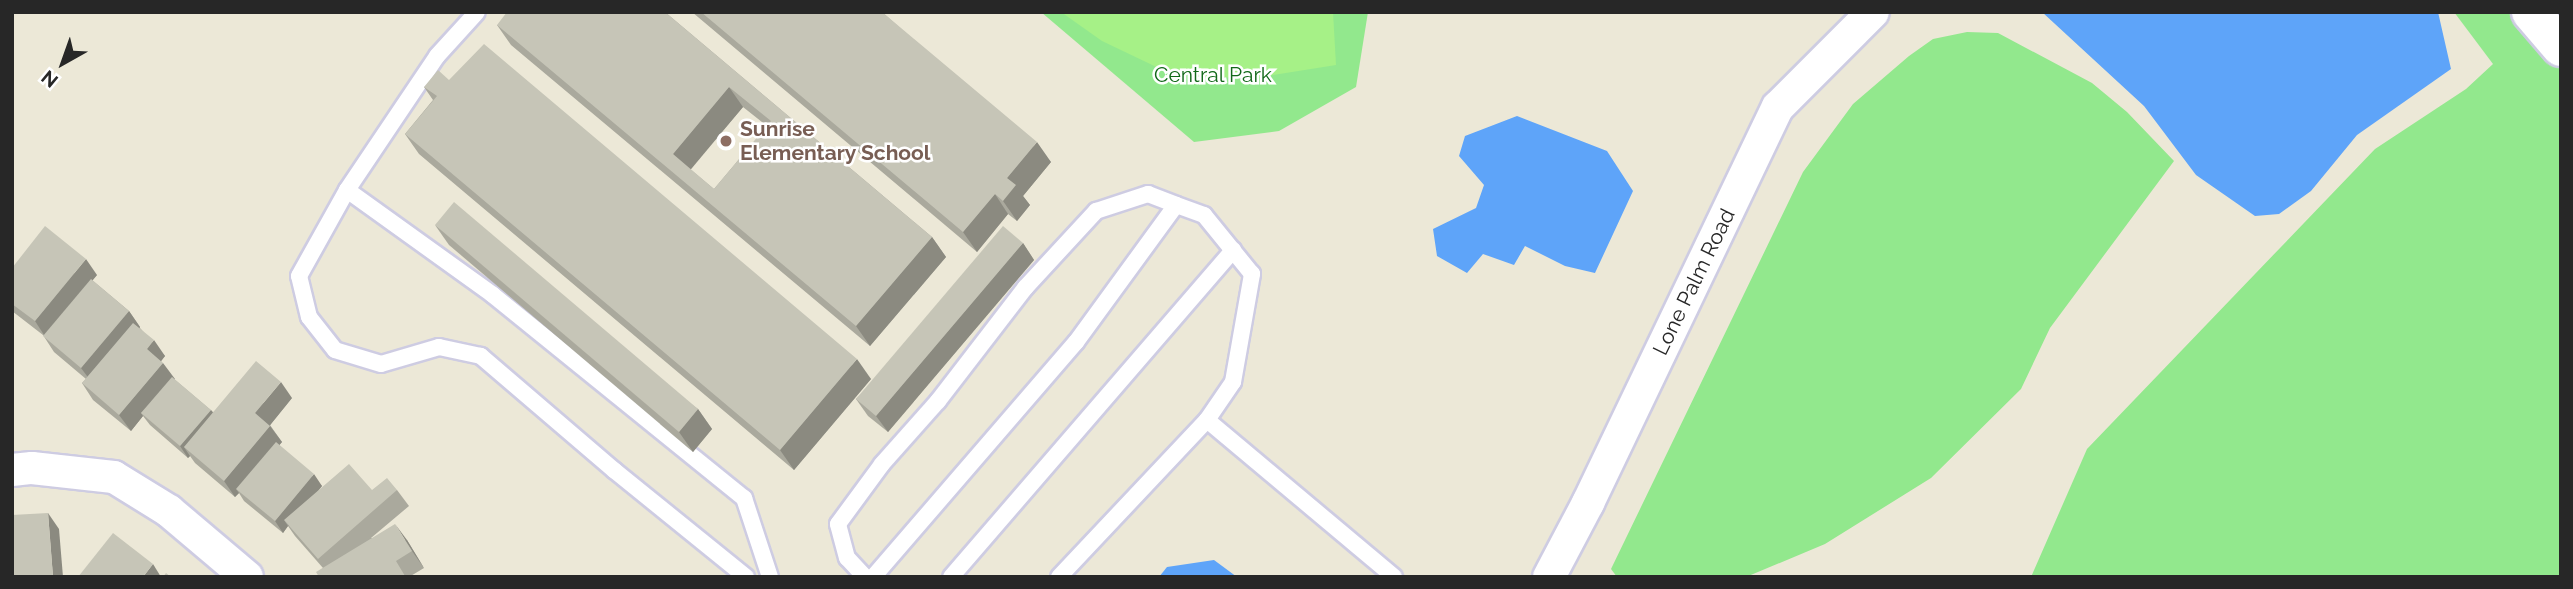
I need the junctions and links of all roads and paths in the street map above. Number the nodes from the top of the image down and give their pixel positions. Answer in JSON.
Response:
{"nodes":[{"id":1,"x":477,"y":12,"type":"edge"},
{"id":2,"x":1873,"y":12,"type":"edge"},
{"id":3,"x":2531,"y":12,"type":"edge"},
{"id":4,"x":2561,"y":47,"type":"edge"},
{"id":5,"x":347,"y":190,"type":"junction"},
{"id":6,"x":1176,"y":205,"type":"junction"},
{"id":7,"x":1233,"y":250,"type":"junction"},
{"id":8,"x":1207,"y":420,"type":"junction"},
{"id":9,"x":12,"y":470,"type":"edge"},
{"id":10,"x":247,"y":577,"type":"edge"},
{"id":11,"x":746,"y":577,"type":"edge"},
{"id":12,"x":770,"y":577,"type":"edge"},
{"id":13,"x":865,"y":577,"type":"edge"},
{"id":14,"x":873,"y":577,"type":"edge"},
{"id":15,"x":951,"y":577,"type":"edge"},
{"id":16,"x":1059,"y":577,"type":"edge"},
{"id":17,"x":1394,"y":577,"type":"edge"},
{"id":18,"x":1549,"y":577,"type":"edge"}],
"edges":[{"from":1,"to":5,"type":"lane"},
{"from":2,"to":18,"type":"street","name":"Lone Palm Road"},
{"from":3,"to":4,"type":"street"},
{"from":5,"to":11,"type":"lane"},
{"from":5,"to":12,"type":"lane"},
{"from":6,"to":7,"type":"lane"},
{"from":6,"to":13,"type":"lane"},
{"from":6,"to":14,"type":"lane"},
{"from":7,"to":8,"type":"lane"},
{"from":7,"to":15,"type":"lane"},
{"from":8,"to":16,"type":"lane"},
{"from":8,"to":17,"type":"lane"},
{"from":9,"to":10,"type":"street"}]}
